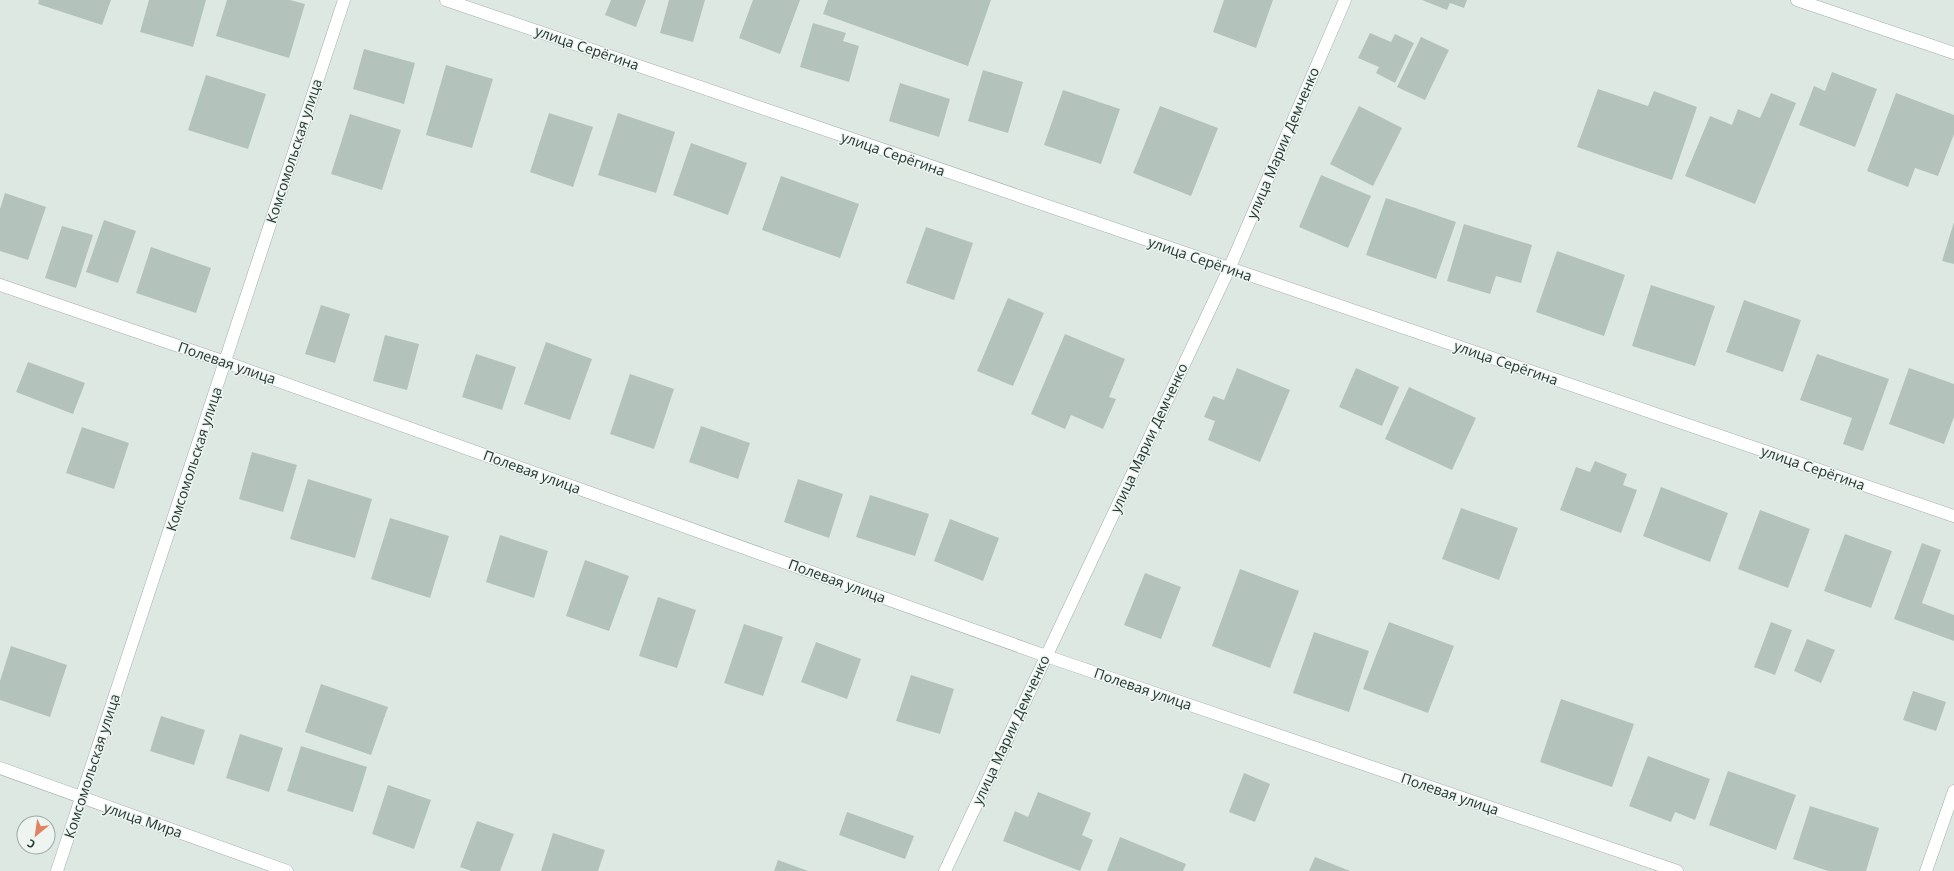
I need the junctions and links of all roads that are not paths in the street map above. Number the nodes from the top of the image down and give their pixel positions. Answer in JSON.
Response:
{"nodes":[{"id":1,"x":344,"y":0,"type":"edge"},
{"id":2,"x":446,"y":0,"type":"edge"},
{"id":3,"x":1345,"y":0,"type":"edge"},
{"id":4,"x":1797,"y":0,"type":"edge"},
{"id":5,"x":1954,"y":53,"type":"edge"},
{"id":6,"x":1229,"y":269,"type":"junction"},
{"id":7,"x":0,"y":286,"type":"edge"},
{"id":8,"x":225,"y":362,"type":"junction"},
{"id":9,"x":1954,"y":516,"type":"edge"},
{"id":10,"x":1046,"y":656,"type":"junction"},
{"id":11,"x":0,"y":768,"type":"edge"},
{"id":12,"x":1954,"y":791,"type":"edge"},
{"id":13,"x":82,"y":798,"type":"junction"},
{"id":14,"x":57,"y":871,"type":"edge"},
{"id":15,"x":287,"y":871,"type":"edge"},
{"id":16,"x":945,"y":871,"type":"edge"},
{"id":17,"x":1677,"y":871,"type":"edge"},
{"id":18,"x":1926,"y":871,"type":"edge"}],
"edges":[{"from":1,"to":8,"type":"street","name":"Комсомольская улица"},
{"from":2,"to":6,"type":"street","name":"улица Серёгина"},
{"from":3,"to":6,"type":"street","name":"улица Марии Демченко"},
{"from":4,"to":5,"type":"street"},
{"from":6,"to":9,"type":"street","name":"улица Серёгина"},
{"from":6,"to":10,"type":"street","name":"улица Марии Демченко"},
{"from":7,"to":8,"type":"street","name":"Полевая улица"},
{"from":8,"to":10,"type":"street","name":"Полевая улица"},
{"from":8,"to":13,"type":"street","name":"Комсомольская улица"},
{"from":10,"to":16,"type":"street","name":"улица Марии Демченко"},
{"from":10,"to":17,"type":"street","name":"Полевая улица"},
{"from":11,"to":13,"type":"street","name":"улица Мира"},
{"from":12,"to":18,"type":"street"},
{"from":13,"to":14,"type":"street","name":"Комсомольская улица"},
{"from":13,"to":15,"type":"street","name":"улица Мира"}]}
